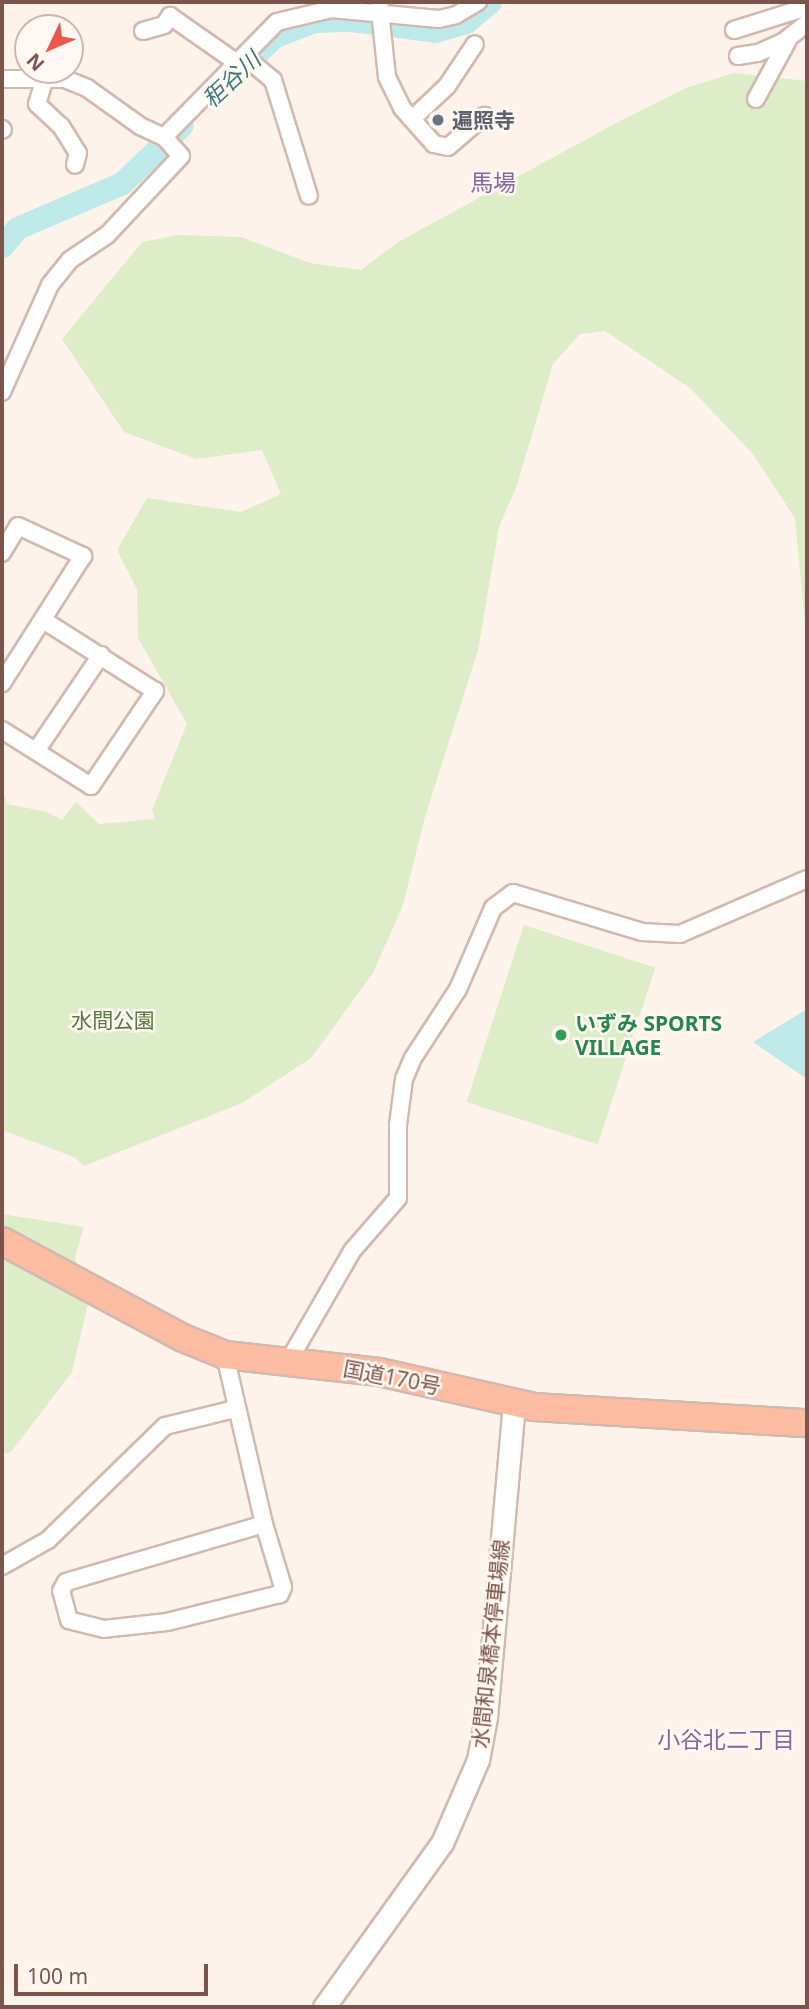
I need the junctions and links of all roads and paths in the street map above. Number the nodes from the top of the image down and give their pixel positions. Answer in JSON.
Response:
{"nodes":[{"id":1,"x":478,"y":2,"type":"edge"},
{"id":2,"x":807,"y":7,"type":"edge"},
{"id":3,"x":379,"y":11,"type":"edge"},
{"id":4,"x":807,"y":23,"type":"edge"},
{"id":5,"x":734,"y":30,"type":"dead end"},
{"id":6,"x":142,"y":32,"type":"dead end"},
{"id":7,"x":790,"y":37,"type":"junction"},
{"id":8,"x":475,"y":44,"type":"dead end"},
{"id":9,"x":738,"y":55,"type":"dead end"},
{"id":10,"x":240,"y":59,"type":"junction"},
{"id":11,"x":43,"y":84,"type":"edge"},
{"id":12,"x":70,"y":84,"type":"edge"},
{"id":13,"x":756,"y":99,"type":"dead end"},
{"id":14,"x":484,"y":116,"type":"dead end"},
{"id":15,"x":412,"y":119,"type":"junction"},
{"id":16,"x":164,"y":137,"type":"junction"},
{"id":17,"x":75,"y":165,"type":"dead end"},
{"id":18,"x":309,"y":196,"type":"dead end"},
{"id":19,"x":2,"y":392,"type":"edge"},
{"id":20,"x":2,"y":553,"type":"edge"},
{"id":21,"x":43,"y":620,"type":"junction"},
{"id":22,"x":101,"y":654,"type":"junction"},
{"id":23,"x":2,"y":683,"type":"edge"},
{"id":24,"x":2,"y":730,"type":"edge"},
{"id":25,"x":36,"y":751,"type":"junction"},
{"id":26,"x":807,"y":879,"type":"edge"},
{"id":27,"x":2,"y":1241,"type":"edge"},
{"id":28,"x":225,"y":1355,"type":"junction"},
{"id":29,"x":288,"y":1362,"type":"junction"},
{"id":30,"x":514,"y":1404,"type":"junction"},
{"id":31,"x":234,"y":1409,"type":"junction"},
{"id":32,"x":807,"y":1423,"type":"edge"},
{"id":33,"x":264,"y":1524,"type":"junction"},
{"id":34,"x":2,"y":1566,"type":"edge"},
{"id":35,"x":324,"y":2007,"type":"edge"}],
"edges":[{"from":1,"to":3,"type":"street"},
{"from":2,"to":5,"type":"street"},
{"from":3,"to":10,"type":"street"},
{"from":3,"to":15,"type":"street"},
{"from":4,"to":7,"type":"street"},
{"from":6,"to":10,"type":"street"},
{"from":7,"to":9,"type":"street"},
{"from":7,"to":13,"type":"street"},
{"from":8,"to":15,"type":"street"},
{"from":10,"to":16,"type":"street"},
{"from":10,"to":18,"type":"street"},
{"from":11,"to":17,"type":"street"},
{"from":12,"to":16,"type":"street"},
{"from":14,"to":15,"type":"street"},
{"from":16,"to":19,"type":"street"},
{"from":20,"to":21,"type":"street"},
{"from":21,"to":22,"type":"street"},
{"from":21,"to":23,"type":"street"},
{"from":22,"to":25,"type":"street"},
{"from":22,"to":25,"type":"street"},
{"from":24,"to":25,"type":"street"},
{"from":26,"to":29,"type":"street"},
{"from":27,"to":28,"type":"highway","name":"国道170号"},
{"from":28,"to":29,"type":"highway","name":"国道170号"},
{"from":28,"to":31,"type":"street"},
{"from":29,"to":30,"type":"highway","name":"国道170号"},
{"from":30,"to":32,"type":"highway","name":"国道170号"},
{"from":30,"to":35,"type":"main road","name":"水間和泉橋本停車場線"},
{"from":31,"to":33,"type":"street"},
{"from":31,"to":34,"type":"street"},
{"from":33,"to":33,"type":"street"}]}
